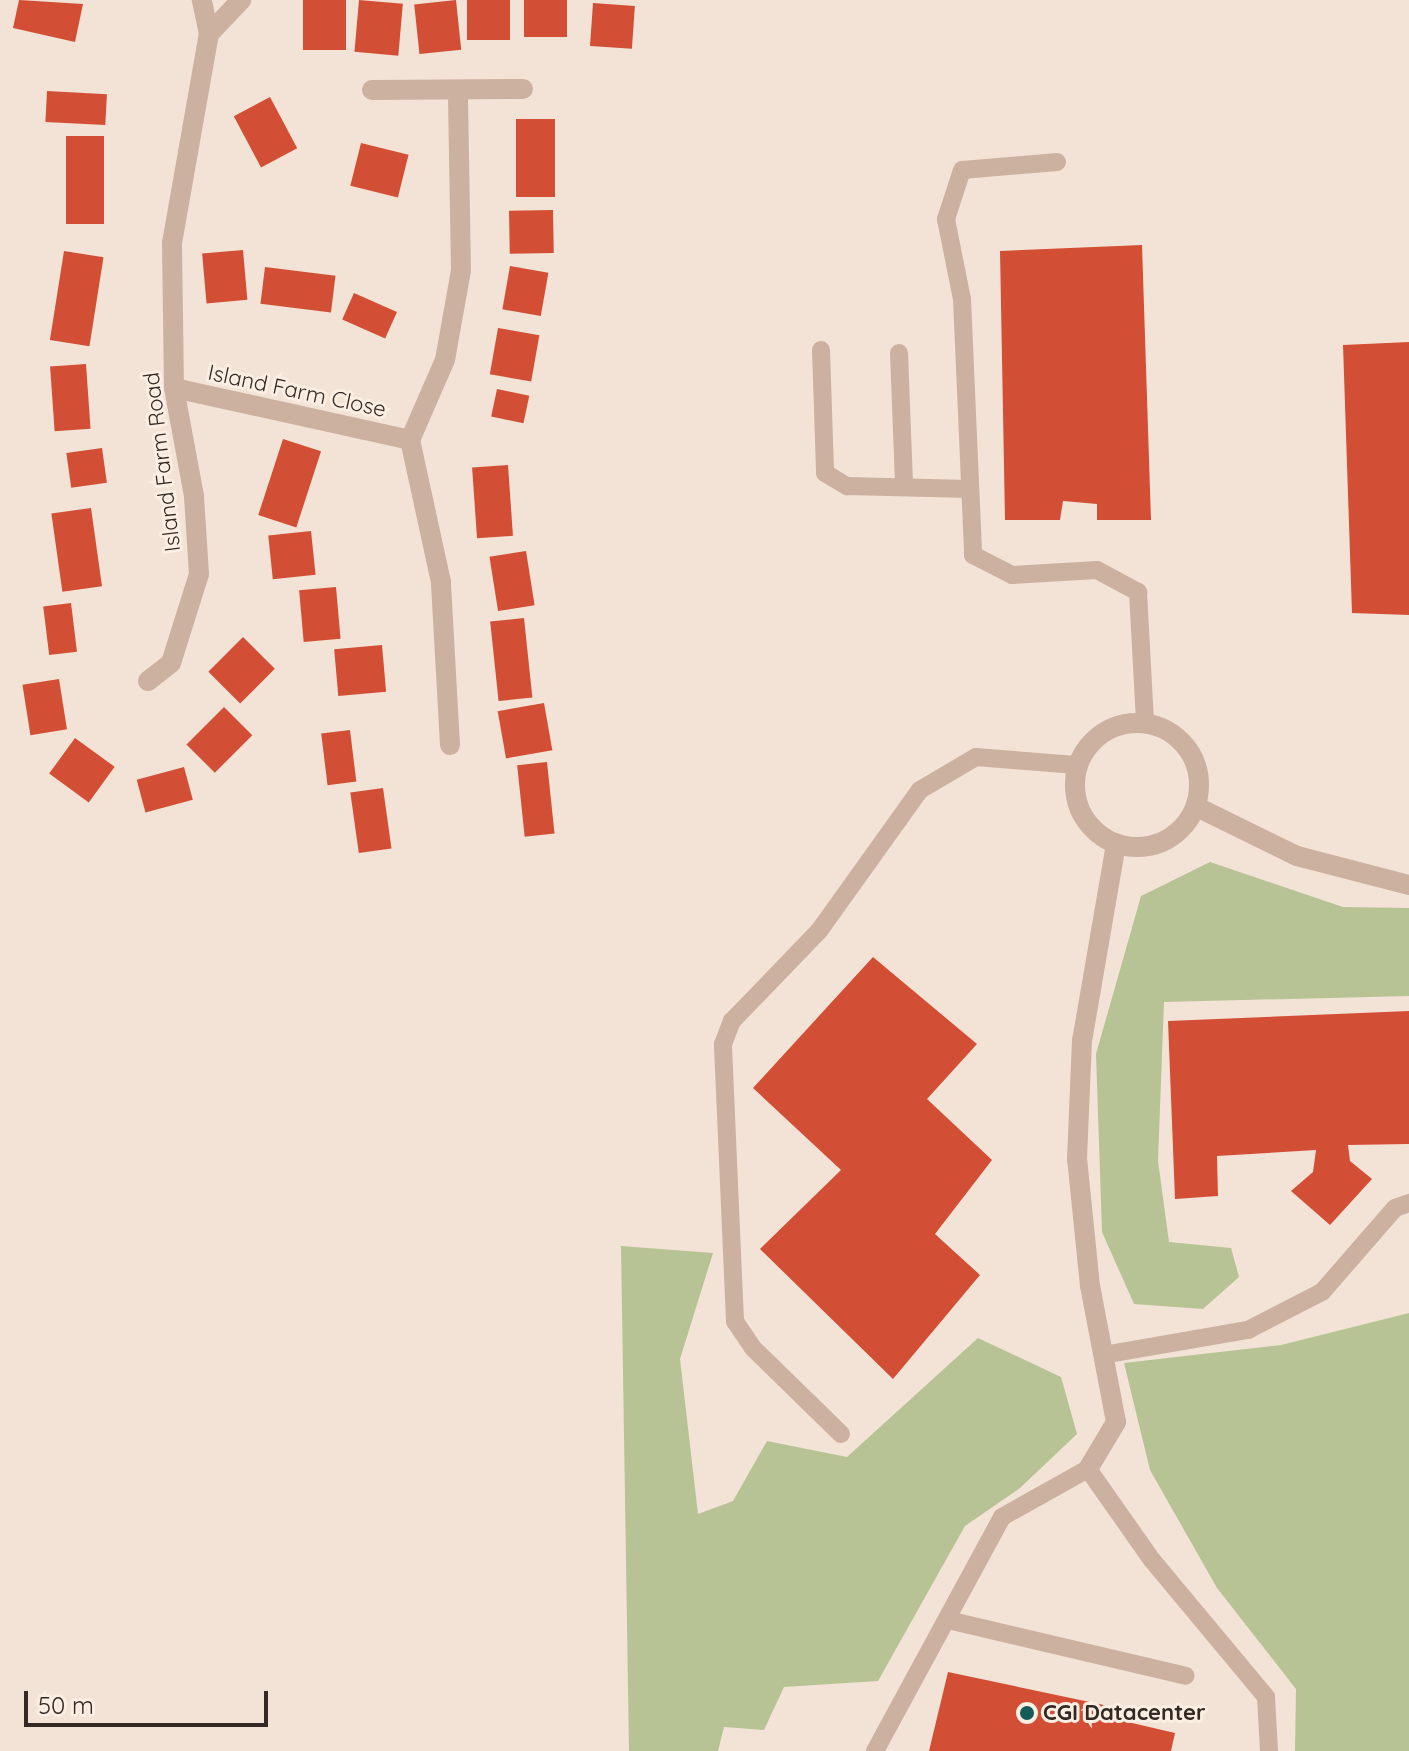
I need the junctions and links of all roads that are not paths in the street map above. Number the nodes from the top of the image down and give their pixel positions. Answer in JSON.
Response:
{"nodes":[{"id":1,"x":202,"y":0,"type":"edge"},
{"id":2,"x":241,"y":0,"type":"edge"},
{"id":3,"x":209,"y":34,"type":"junction"},
{"id":4,"x":523,"y":89,"type":"dead end"},
{"id":5,"x":372,"y":90,"type":"dead end"},
{"id":6,"x":458,"y":92,"type":"junction"},
{"id":7,"x":1057,"y":162,"type":"dead end"},
{"id":8,"x":821,"y":350,"type":"dead end"},
{"id":9,"x":899,"y":353,"type":"dead end"},
{"id":10,"x":174,"y":388,"type":"junction"},
{"id":11,"x":410,"y":440,"type":"junction"},
{"id":12,"x":904,"y":486,"type":"junction"},
{"id":13,"x":970,"y":489,"type":"junction"},
{"id":14,"x":148,"y":681,"type":"dead end"},
{"id":15,"x":1145,"y":723,"type":"junction"},
{"id":16,"x":450,"y":745,"type":"dead end"},
{"id":17,"x":1076,"y":765,"type":"junction"},
{"id":18,"x":1199,"y":808,"type":"junction"},
{"id":19,"x":1116,"y":844,"type":"junction"},
{"id":20,"x":1409,"y":885,"type":"edge"},
{"id":21,"x":1409,"y":1203,"type":"edge"},
{"id":22,"x":1103,"y":1355,"type":"junction"},
{"id":23,"x":841,"y":1434,"type":"dead end"},
{"id":24,"x":1088,"y":1469,"type":"junction"},
{"id":25,"x":948,"y":1620,"type":"junction"},
{"id":26,"x":1186,"y":1676,"type":"dead end"},
{"id":27,"x":875,"y":1751,"type":"edge"},
{"id":28,"x":1269,"y":1751,"type":"edge"}],
"edges":[{"from":1,"to":3,"type":"street","name":"Island Farm Road"},
{"from":2,"to":3,"type":"street"},
{"from":3,"to":10,"type":"street","name":"Island Farm Road"},
{"from":4,"to":6,"type":"street"},
{"from":5,"to":6,"type":"street"},
{"from":6,"to":11,"type":"street","name":"Island Farm Close"},
{"from":7,"to":13,"type":"lane"},
{"from":8,"to":12,"type":"lane"},
{"from":9,"to":12,"type":"lane"},
{"from":10,"to":11,"type":"street","name":"Island Farm Close"},
{"from":10,"to":14,"type":"street","name":"Island Farm Road"},
{"from":11,"to":16,"type":"street","name":"Island Farm Close"},
{"from":12,"to":13,"type":"lane"},
{"from":13,"to":15,"type":"lane"},
{"from":15,"to":17,"type":"street"},
{"from":15,"to":18,"type":"street"},
{"from":17,"to":19,"type":"street"},
{"from":17,"to":23,"type":"lane"},
{"from":18,"to":19,"type":"street"},
{"from":18,"to":20,"type":"street"},
{"from":19,"to":22,"type":"street"},
{"from":21,"to":22,"type":"lane"},
{"from":22,"to":24,"type":"street"},
{"from":24,"to":25,"type":"lane"},
{"from":24,"to":28,"type":"lane"},
{"from":25,"to":26,"type":"lane"},
{"from":25,"to":27,"type":"lane"}]}
